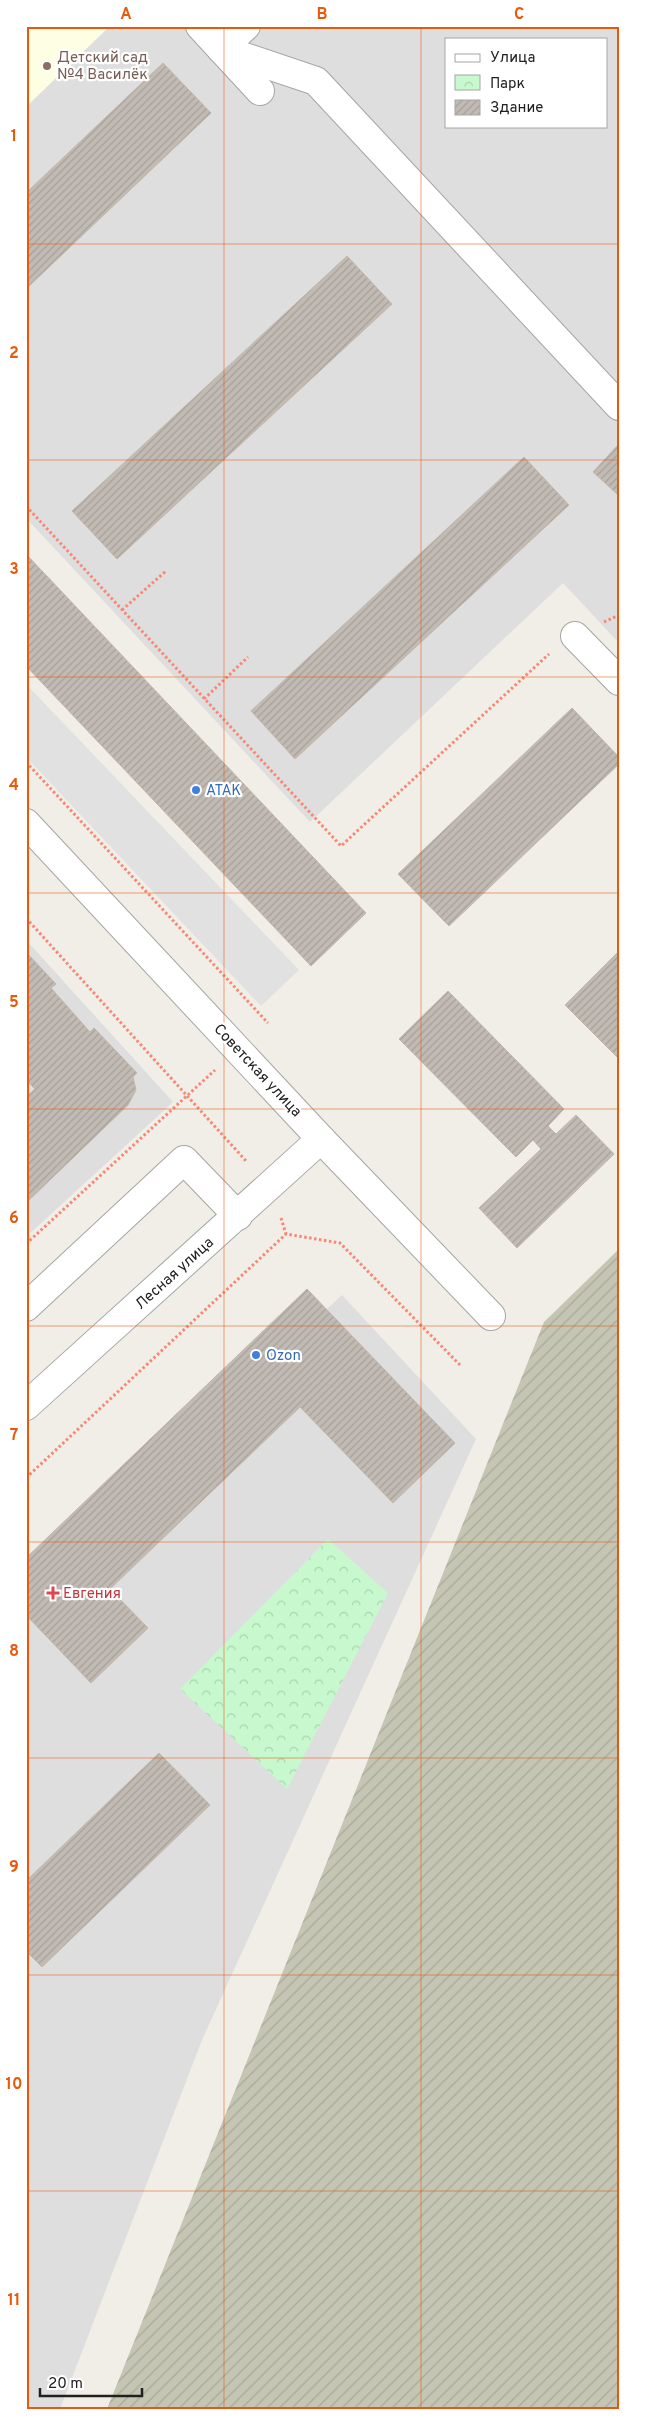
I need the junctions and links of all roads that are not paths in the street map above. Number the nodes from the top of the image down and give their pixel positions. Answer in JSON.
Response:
{"nodes":[{"id":1,"x":200,"y":26,"type":"edge"},
{"id":2,"x":246,"y":26,"type":"edge"},
{"id":3,"x":221,"y":49,"type":"junction"},
{"id":4,"x":260,"y":91,"type":"dead end"},
{"id":5,"x":619,"y":406,"type":"edge"},
{"id":6,"x":575,"y":636,"type":"road end"},
{"id":7,"x":619,"y":681,"type":"edge"},
{"id":8,"x":26,"y":823,"type":"edge"},
{"id":9,"x":322,"y":1139,"type":"junction"},
{"id":10,"x":238,"y":1216,"type":"junction"},
{"id":11,"x":26,"y":1307,"type":"edge"},
{"id":12,"x":491,"y":1316,"type":"dead end"},
{"id":13,"x":26,"y":1406,"type":"edge"}],
"edges":[{"from":1,"to":3,"type":"street"},
{"from":2,"to":3,"type":"street"},
{"from":3,"to":4,"type":"street"},
{"from":3,"to":5,"type":"street"},
{"from":6,"to":7,"type":"street"},
{"from":8,"to":9,"type":"street","name":"Советская улица"},
{"from":9,"to":10,"type":"street","name":"Лесная улица"},
{"from":9,"to":12,"type":"street","name":"Советская улица"},
{"from":10,"to":11,"type":"street"},
{"from":10,"to":13,"type":"street","name":"Лесная улица"}]}
